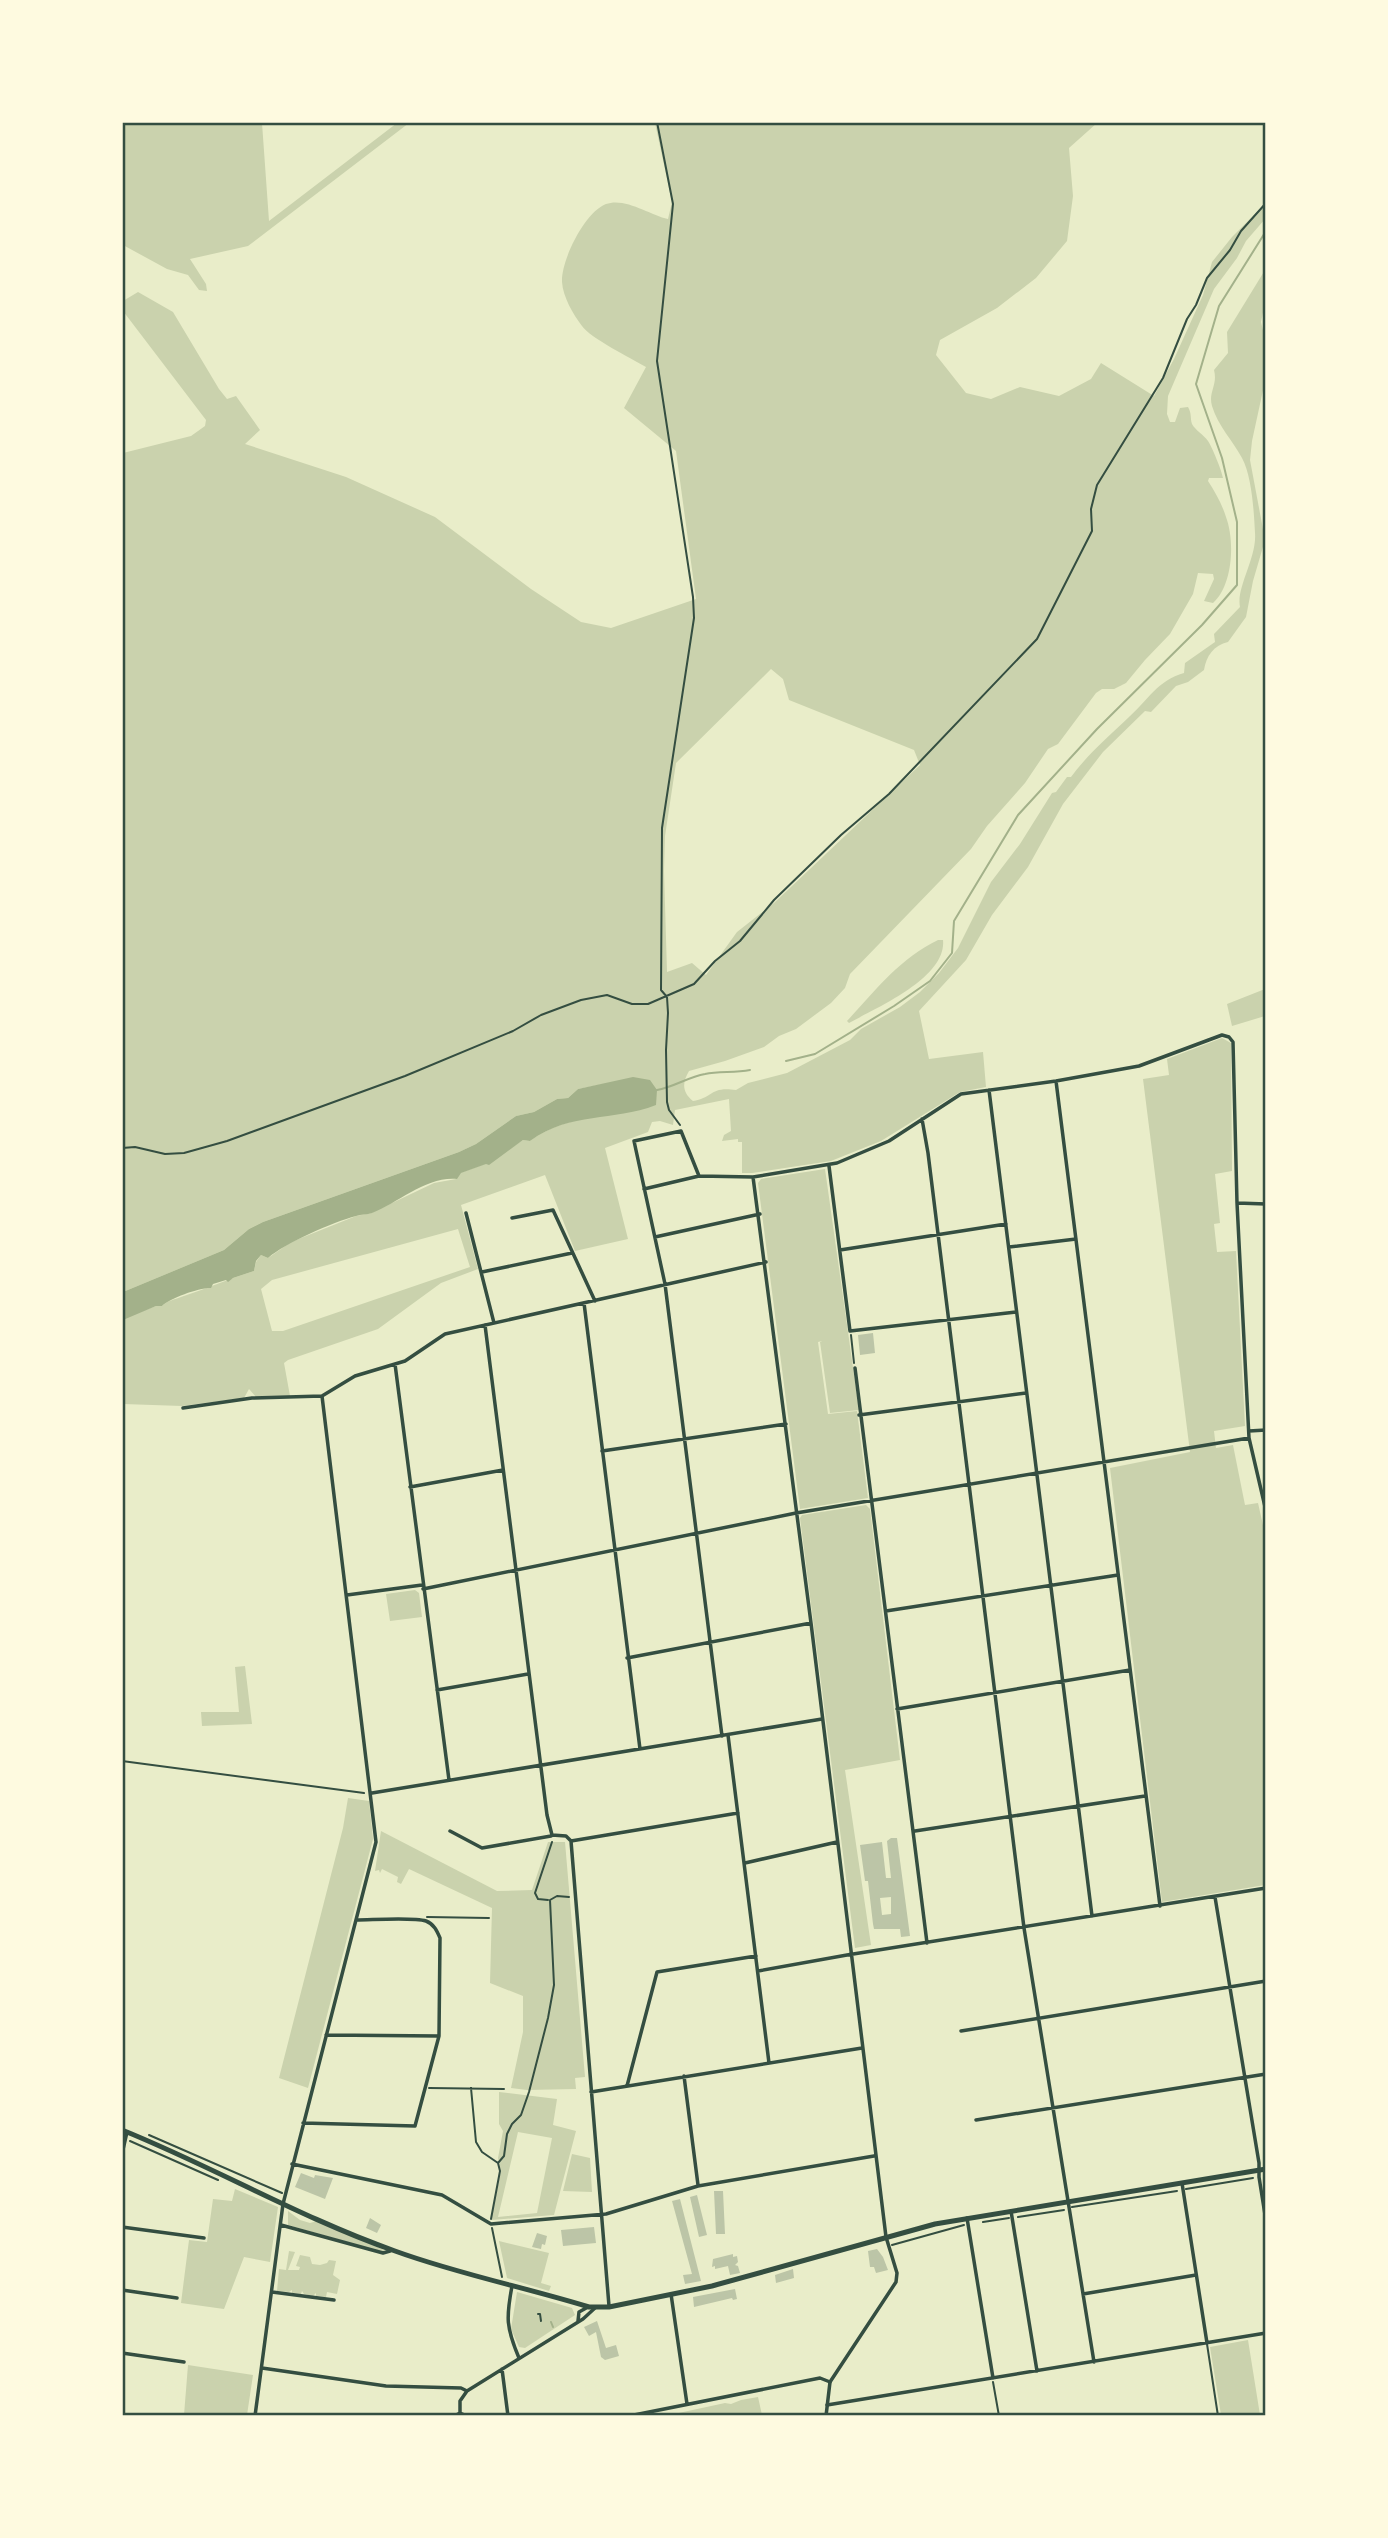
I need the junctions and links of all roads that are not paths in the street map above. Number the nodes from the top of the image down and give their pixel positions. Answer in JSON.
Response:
{"nodes":[{"id":1,"x":1056,"y":1081,"type":"junction"},
{"id":2,"x":989,"y":1090,"type":"junction"},
{"id":3,"x":922,"y":1119,"type":"junction"},
{"id":4,"x":829,"y":1165,"type":"junction"},
{"id":5,"x":699,"y":1176,"type":"junction"},
{"id":6,"x":753,"y":1177,"type":"junction"},
{"id":7,"x":645,"y":1189,"type":"junction"},
{"id":8,"x":1237,"y":1203,"type":"junction"},
{"id":9,"x":1265,"y":1204,"type":"edge"},
{"id":10,"x":466,"y":1213,"type":"dead end"},
{"id":11,"x":760,"y":1214,"type":"junction"},
{"id":12,"x":512,"y":1218,"type":"dead end"},
{"id":13,"x":1006,"y":1224,"type":"junction"},
{"id":14,"x":939,"y":1235,"type":"junction"},
{"id":15,"x":654,"y":1237,"type":"junction"},
{"id":16,"x":1076,"y":1239,"type":"junction"},
{"id":17,"x":1009,"y":1247,"type":"junction"},
{"id":18,"x":840,"y":1250,"type":"junction"},
{"id":19,"x":572,"y":1253,"type":"junction"},
{"id":20,"x":766,"y":1262,"type":"junction"},
{"id":21,"x":482,"y":1272,"type":"junction"},
{"id":22,"x":665,"y":1284,"type":"junction"},
{"id":23,"x":595,"y":1301,"type":"junction"},
{"id":24,"x":584,"y":1303,"type":"junction"},
{"id":25,"x":1016,"y":1312,"type":"junction"},
{"id":26,"x":949,"y":1320,"type":"junction"},
{"id":27,"x":495,"y":1323,"type":"junction"},
{"id":28,"x":485,"y":1325,"type":"junction"},
{"id":29,"x":395,"y":1364,"type":"junction"},
{"id":30,"x":855,"y":1368,"type":"road end"},
{"id":31,"x":1026,"y":1393,"type":"junction"},
{"id":32,"x":322,"y":1396,"type":"junction"},
{"id":33,"x":959,"y":1402,"type":"junction"},
{"id":34,"x":183,"y":1408,"type":"dead end"},
{"id":35,"x":859,"y":1415,"type":"junction"},
{"id":36,"x":786,"y":1424,"type":"junction"},
{"id":37,"x":1265,"y":1430,"type":"edge"},
{"id":38,"x":1249,"y":1431,"type":"junction"},
{"id":39,"x":685,"y":1438,"type":"junction"},
{"id":40,"x":1249,"y":1438,"type":"junction"},
{"id":41,"x":602,"y":1451,"type":"junction"},
{"id":42,"x":1104,"y":1462,"type":"junction"},
{"id":43,"x":503,"y":1470,"type":"junction"},
{"id":44,"x":1037,"y":1474,"type":"junction"},
{"id":45,"x":970,"y":1485,"type":"junction"},
{"id":46,"x":411,"y":1487,"type":"junction"},
{"id":47,"x":871,"y":1501,"type":"junction"},
{"id":48,"x":1265,"y":1511,"type":"edge"},
{"id":49,"x":796,"y":1513,"type":"junction"},
{"id":50,"x":696,"y":1534,"type":"junction"},
{"id":51,"x":614,"y":1550,"type":"junction"},
{"id":52,"x":516,"y":1570,"type":"junction"},
{"id":53,"x":1118,"y":1575,"type":"junction"},
{"id":54,"x":1050,"y":1586,"type":"junction"},
{"id":55,"x":423,"y":1587,"type":"junction"},
{"id":56,"x":347,"y":1595,"type":"junction"},
{"id":57,"x":984,"y":1595,"type":"junction"},
{"id":58,"x":886,"y":1611,"type":"junction"},
{"id":59,"x":811,"y":1623,"type":"junction"},
{"id":60,"x":710,"y":1642,"type":"junction"},
{"id":61,"x":627,"y":1658,"type":"junction"},
{"id":62,"x":1130,"y":1670,"type":"junction"},
{"id":63,"x":529,"y":1673,"type":"junction"},
{"id":64,"x":1062,"y":1681,"type":"junction"},
{"id":65,"x":437,"y":1690,"type":"junction"},
{"id":66,"x":995,"y":1693,"type":"junction"},
{"id":67,"x":897,"y":1709,"type":"junction"},
{"id":68,"x":822,"y":1719,"type":"junction"},
{"id":69,"x":728,"y":1735,"type":"junction"},
{"id":70,"x":722,"y":1736,"type":"junction"},
{"id":71,"x":640,"y":1749,"type":"junction"},
{"id":72,"x":540,"y":1766,"type":"junction"},
{"id":73,"x":449,"y":1780,"type":"junction"},
{"id":74,"x":372,"y":1793,"type":"junction"},
{"id":75,"x":1144,"y":1796,"type":"junction"},
{"id":76,"x":1077,"y":1806,"type":"junction"},
{"id":77,"x":738,"y":1812,"type":"junction"},
{"id":78,"x":1010,"y":1817,"type":"junction"},
{"id":79,"x":450,"y":1831,"type":"dead end"},
{"id":80,"x":914,"y":1832,"type":"junction"},
{"id":81,"x":552,"y":1838,"type":"junction"},
{"id":82,"x":571,"y":1841,"type":"junction"},
{"id":83,"x":837,"y":1842,"type":"junction"},
{"id":84,"x":745,"y":1863,"type":"junction"},
{"id":85,"x":1265,"y":1888,"type":"edge"},
{"id":86,"x":1215,"y":1897,"type":"junction"},
{"id":87,"x":1160,"y":1906,"type":"junction"},
{"id":88,"x":1092,"y":1916,"type":"junction"},
{"id":89,"x":356,"y":1920,"type":"junction"},
{"id":90,"x":1024,"y":1928,"type":"junction"},
{"id":91,"x":927,"y":1944,"type":"junction"},
{"id":92,"x":849,"y":1955,"type":"junction"},
{"id":93,"x":756,"y":1956,"type":"junction"},
{"id":94,"x":758,"y":1971,"type":"junction"},
{"id":95,"x":1265,"y":1981,"type":"edge"},
{"id":96,"x":1230,"y":1986,"type":"junction"},
{"id":97,"x":1038,"y":2018,"type":"junction"},
{"id":98,"x":961,"y":2031,"type":"dead end"},
{"id":99,"x":326,"y":2035,"type":"junction"},
{"id":100,"x":439,"y":2036,"type":"junction"},
{"id":101,"x":862,"y":2048,"type":"junction"},
{"id":102,"x":769,"y":2063,"type":"junction"},
{"id":103,"x":1265,"y":2074,"type":"edge"},
{"id":104,"x":684,"y":2077,"type":"junction"},
{"id":105,"x":1245,"y":2077,"type":"junction"},
{"id":106,"x":627,"y":2086,"type":"junction"},
{"id":107,"x":591,"y":2092,"type":"junction"},
{"id":108,"x":1052,"y":2108,"type":"junction"},
{"id":109,"x":976,"y":2120,"type":"dead end"},
{"id":110,"x":303,"y":2123,"type":"junction"},
{"id":111,"x":125,"y":2131,"type":"edge"},
{"id":112,"x":122,"y":2154,"type":"edge"},
{"id":113,"x":875,"y":2156,"type":"junction"},
{"id":114,"x":292,"y":2164,"type":"junction"},
{"id":115,"x":1262,"y":2169,"type":"edge"},
{"id":116,"x":1182,"y":2182,"type":"junction"},
{"id":117,"x":698,"y":2186,"type":"junction"},
{"id":118,"x":283,"y":2204,"type":"junction"},
{"id":119,"x":1068,"y":2205,"type":"junction"},
{"id":120,"x":601,"y":2215,"type":"junction"},
{"id":121,"x":1012,"y":2215,"type":"junction"},
{"id":122,"x":967,"y":2218,"type":"junction"},
{"id":123,"x":1265,"y":2221,"type":"edge"},
{"id":124,"x":281,"y":2225,"type":"junction"},
{"id":125,"x":122,"y":2227,"type":"edge"},
{"id":126,"x":886,"y":2237,"type":"junction"},
{"id":127,"x":204,"y":2238,"type":"dead end"},
{"id":128,"x":392,"y":2250,"type":"junction"},
{"id":129,"x":1196,"y":2275,"type":"junction"},
{"id":130,"x":512,"y":2286,"type":"junction"},
{"id":131,"x":122,"y":2290,"type":"edge"},
{"id":132,"x":272,"y":2292,"type":"junction"},
{"id":133,"x":671,"y":2294,"type":"junction"},
{"id":134,"x":1083,"y":2294,"type":"junction"},
{"id":135,"x":177,"y":2298,"type":"dead end"},
{"id":136,"x":334,"y":2300,"type":"dead end"},
{"id":137,"x":573,"y":2302,"type":"junction"},
{"id":138,"x":592,"y":2307,"type":"junction"},
{"id":139,"x":609,"y":2307,"type":"junction"},
{"id":140,"x":579,"y":2312,"type":"junction"},
{"id":141,"x":578,"y":2321,"type":"junction"},
{"id":142,"x":1265,"y":2333,"type":"edge"},
{"id":143,"x":1207,"y":2343,"type":"junction"},
{"id":144,"x":122,"y":2353,"type":"edge"},
{"id":145,"x":519,"y":2357,"type":"junction"},
{"id":146,"x":184,"y":2362,"type":"dead end"},
{"id":147,"x":1094,"y":2362,"type":"junction"},
{"id":148,"x":261,"y":2368,"type":"junction"},
{"id":149,"x":502,"y":2369,"type":"junction"},
{"id":150,"x":1037,"y":2371,"type":"junction"},
{"id":151,"x":993,"y":2378,"type":"junction"},
{"id":152,"x":830,"y":2382,"type":"junction"},
{"id":153,"x":467,"y":2391,"type":"junction"},
{"id":154,"x":687,"y":2404,"type":"junction"},
{"id":155,"x":827,"y":2405,"type":"junction"},
{"id":156,"x":460,"y":2413,"type":"junction"},
{"id":157,"x":255,"y":2416,"type":"edge"},
{"id":158,"x":454,"y":2416,"type":"edge"},
{"id":159,"x":467,"y":2416,"type":"edge"},
{"id":160,"x":508,"y":2416,"type":"edge"},
{"id":161,"x":629,"y":2416,"type":"edge"},
{"id":162,"x":827,"y":2416,"type":"edge"},
{"id":163,"x":1218,"y":2416,"type":"edge"}],
"edges":[{"from":1,"to":2,"type":"street"},
{"from":1,"to":8,"type":"street"},
{"from":1,"to":16,"type":"street"},
{"from":2,"to":3,"type":"street"},
{"from":2,"to":13,"type":"street"},
{"from":3,"to":4,"type":"street"},
{"from":3,"to":14,"type":"street"},
{"from":4,"to":6,"type":"street"},
{"from":4,"to":18,"type":"street"},
{"from":5,"to":6,"type":"street"},
{"from":5,"to":7,"type":"street"},
{"from":5,"to":7,"type":"street"},
{"from":6,"to":11,"type":"street"},
{"from":7,"to":15,"type":"street"},
{"from":8,"to":9,"type":"street"},
{"from":8,"to":38,"type":"street"},
{"from":10,"to":21,"type":"street"},
{"from":11,"to":15,"type":"street"},
{"from":11,"to":20,"type":"street"},
{"from":12,"to":19,"type":"street"},
{"from":13,"to":14,"type":"street"},
{"from":13,"to":17,"type":"street"},
{"from":14,"to":18,"type":"street"},
{"from":14,"to":26,"type":"street"},
{"from":15,"to":22,"type":"street"},
{"from":16,"to":17,"type":"street"},
{"from":16,"to":42,"type":"street"},
{"from":17,"to":25,"type":"street"},
{"from":18,"to":26,"type":"street"},
{"from":19,"to":21,"type":"street"},
{"from":19,"to":23,"type":"street"},
{"from":20,"to":22,"type":"street"},
{"from":20,"to":36,"type":"street"},
{"from":21,"to":27,"type":"street"},
{"from":22,"to":23,"type":"street"},
{"from":22,"to":39,"type":"street"},
{"from":23,"to":24,"type":"street"},
{"from":24,"to":27,"type":"street"},
{"from":24,"to":41,"type":"street"},
{"from":25,"to":26,"type":"street"},
{"from":25,"to":31,"type":"street"},
{"from":26,"to":33,"type":"street"},
{"from":27,"to":28,"type":"street"},
{"from":28,"to":29,"type":"street"},
{"from":28,"to":43,"type":"street"},
{"from":29,"to":32,"type":"street"},
{"from":29,"to":46,"type":"street"},
{"from":30,"to":35,"type":"street"},
{"from":31,"to":33,"type":"street"},
{"from":31,"to":44,"type":"street"},
{"from":32,"to":34,"type":"street"},
{"from":32,"to":56,"type":"street"},
{"from":33,"to":35,"type":"street"},
{"from":33,"to":45,"type":"street"},
{"from":35,"to":47,"type":"street"},
{"from":36,"to":39,"type":"street"},
{"from":36,"to":49,"type":"street"},
{"from":37,"to":38,"type":"street"},
{"from":38,"to":40,"type":"street"},
{"from":39,"to":41,"type":"street"},
{"from":39,"to":50,"type":"street"},
{"from":40,"to":42,"type":"street"},
{"from":40,"to":48,"type":"street"},
{"from":41,"to":51,"type":"street"},
{"from":42,"to":44,"type":"street"},
{"from":42,"to":53,"type":"street"},
{"from":43,"to":46,"type":"street"},
{"from":43,"to":52,"type":"street"},
{"from":44,"to":45,"type":"street"},
{"from":44,"to":54,"type":"street"},
{"from":45,"to":47,"type":"street"},
{"from":45,"to":57,"type":"street"},
{"from":46,"to":55,"type":"street"},
{"from":47,"to":49,"type":"street"},
{"from":47,"to":58,"type":"street"},
{"from":49,"to":50,"type":"street"},
{"from":49,"to":59,"type":"street"},
{"from":50,"to":51,"type":"street"},
{"from":50,"to":60,"type":"street"},
{"from":51,"to":52,"type":"street"},
{"from":51,"to":61,"type":"street"},
{"from":52,"to":55,"type":"street"},
{"from":52,"to":63,"type":"street"},
{"from":53,"to":54,"type":"street"},
{"from":53,"to":62,"type":"street"},
{"from":54,"to":57,"type":"street"},
{"from":54,"to":64,"type":"street"},
{"from":55,"to":56,"type":"street"},
{"from":55,"to":65,"type":"street"},
{"from":56,"to":74,"type":"street"},
{"from":57,"to":58,"type":"street"},
{"from":57,"to":66,"type":"street"},
{"from":58,"to":67,"type":"street"},
{"from":59,"to":60,"type":"street"},
{"from":59,"to":68,"type":"street"},
{"from":60,"to":61,"type":"street"},
{"from":60,"to":70,"type":"street"},
{"from":61,"to":71,"type":"street"},
{"from":62,"to":64,"type":"street"},
{"from":62,"to":75,"type":"street"},
{"from":63,"to":65,"type":"street"},
{"from":63,"to":72,"type":"street"},
{"from":64,"to":66,"type":"street"},
{"from":64,"to":76,"type":"street"},
{"from":65,"to":73,"type":"street"},
{"from":66,"to":67,"type":"street"},
{"from":66,"to":78,"type":"street"},
{"from":67,"to":80,"type":"street"},
{"from":68,"to":69,"type":"street"},
{"from":68,"to":83,"type":"street"},
{"from":69,"to":70,"type":"street"},
{"from":69,"to":77,"type":"street"},
{"from":70,"to":71,"type":"street"},
{"from":71,"to":72,"type":"street"},
{"from":72,"to":73,"type":"street"},
{"from":72,"to":81,"type":"street"},
{"from":73,"to":74,"type":"street"},
{"from":74,"to":89,"type":"street"},
{"from":75,"to":76,"type":"street"},
{"from":75,"to":87,"type":"street"},
{"from":76,"to":78,"type":"street"},
{"from":76,"to":88,"type":"street"},
{"from":77,"to":82,"type":"street"},
{"from":77,"to":84,"type":"street"},
{"from":78,"to":80,"type":"street"},
{"from":78,"to":90,"type":"street"},
{"from":79,"to":81,"type":"street"},
{"from":80,"to":91,"type":"street"},
{"from":81,"to":82,"type":"street"},
{"from":82,"to":107,"type":"street"},
{"from":83,"to":84,"type":"street"},
{"from":83,"to":92,"type":"street"},
{"from":84,"to":93,"type":"street"},
{"from":85,"to":86,"type":"street"},
{"from":86,"to":87,"type":"street"},
{"from":86,"to":96,"type":"street"},
{"from":87,"to":88,"type":"street"},
{"from":88,"to":90,"type":"street"},
{"from":89,"to":99,"type":"street"},
{"from":89,"to":100,"type":"street"},
{"from":90,"to":91,"type":"street"},
{"from":90,"to":97,"type":"street"},
{"from":91,"to":92,"type":"street"},
{"from":92,"to":94,"type":"street"},
{"from":92,"to":101,"type":"street"},
{"from":93,"to":94,"type":"street"},
{"from":93,"to":106,"type":"street"},
{"from":94,"to":102,"type":"street"},
{"from":95,"to":96,"type":"street"},
{"from":96,"to":97,"type":"street"},
{"from":96,"to":105,"type":"street"},
{"from":97,"to":98,"type":"street"},
{"from":97,"to":108,"type":"street"},
{"from":99,"to":100,"type":"street"},
{"from":99,"to":110,"type":"street"},
{"from":100,"to":110,"type":"street"},
{"from":101,"to":102,"type":"street"},
{"from":101,"to":113,"type":"street"},
{"from":102,"to":104,"type":"street"},
{"from":103,"to":105,"type":"street"},
{"from":104,"to":106,"type":"street"},
{"from":104,"to":117,"type":"street"},
{"from":105,"to":108,"type":"street"},
{"from":105,"to":115,"type":"street"},
{"from":106,"to":107,"type":"street"},
{"from":107,"to":120,"type":"street"},
{"from":108,"to":109,"type":"street"},
{"from":108,"to":119,"type":"street"},
{"from":110,"to":114,"type":"street"},
{"from":111,"to":112,"type":"street"},
{"from":111,"to":118,"type":"main road"},
{"from":113,"to":117,"type":"street"},
{"from":113,"to":126,"type":"street"},
{"from":114,"to":118,"type":"street"},
{"from":114,"to":120,"type":"street"},
{"from":115,"to":116,"type":"main road"},
{"from":115,"to":123,"type":"street"},
{"from":116,"to":119,"type":"main road"},
{"from":116,"to":129,"type":"street"},
{"from":117,"to":120,"type":"street"},
{"from":118,"to":124,"type":"street"},
{"from":118,"to":128,"type":"main road"},
{"from":119,"to":121,"type":"main road"},
{"from":119,"to":134,"type":"street"},
{"from":120,"to":139,"type":"street"},
{"from":121,"to":122,"type":"main road"},
{"from":121,"to":150,"type":"street"},
{"from":122,"to":126,"type":"main road"},
{"from":122,"to":151,"type":"street"},
{"from":124,"to":128,"type":"street"},
{"from":124,"to":132,"type":"street"},
{"from":125,"to":127,"type":"street"},
{"from":126,"to":133,"type":"main road"},
{"from":126,"to":152,"type":"street"},
{"from":128,"to":130,"type":"main road"},
{"from":129,"to":134,"type":"street"},
{"from":129,"to":143,"type":"street"},
{"from":130,"to":137,"type":"main road"},
{"from":130,"to":145,"type":"street"},
{"from":131,"to":135,"type":"street"},
{"from":132,"to":136,"type":"street"},
{"from":132,"to":148,"type":"street"},
{"from":133,"to":139,"type":"main road"},
{"from":133,"to":154,"type":"street"},
{"from":134,"to":147,"type":"street"},
{"from":137,"to":138,"type":"main road"},
{"from":137,"to":140,"type":"street"},
{"from":138,"to":139,"type":"main road"},
{"from":138,"to":140,"type":"street"},
{"from":138,"to":141,"type":"street"},
{"from":140,"to":141,"type":"street"},
{"from":141,"to":145,"type":"street"},
{"from":142,"to":143,"type":"street"},
{"from":143,"to":147,"type":"street"},
{"from":143,"to":163,"type":"lane"},
{"from":144,"to":146,"type":"street"},
{"from":145,"to":149,"type":"street"},
{"from":147,"to":150,"type":"street"},
{"from":148,"to":153,"type":"street"},
{"from":148,"to":157,"type":"street"},
{"from":149,"to":153,"type":"street"},
{"from":149,"to":160,"type":"street"},
{"from":150,"to":151,"type":"street"},
{"from":151,"to":155,"type":"street"},
{"from":152,"to":154,"type":"street"},
{"from":152,"to":155,"type":"street"},
{"from":153,"to":156,"type":"street"},
{"from":154,"to":161,"type":"street"},
{"from":155,"to":162,"type":"street"},
{"from":156,"to":158,"type":"street"},
{"from":156,"to":159,"type":"street"}]}
